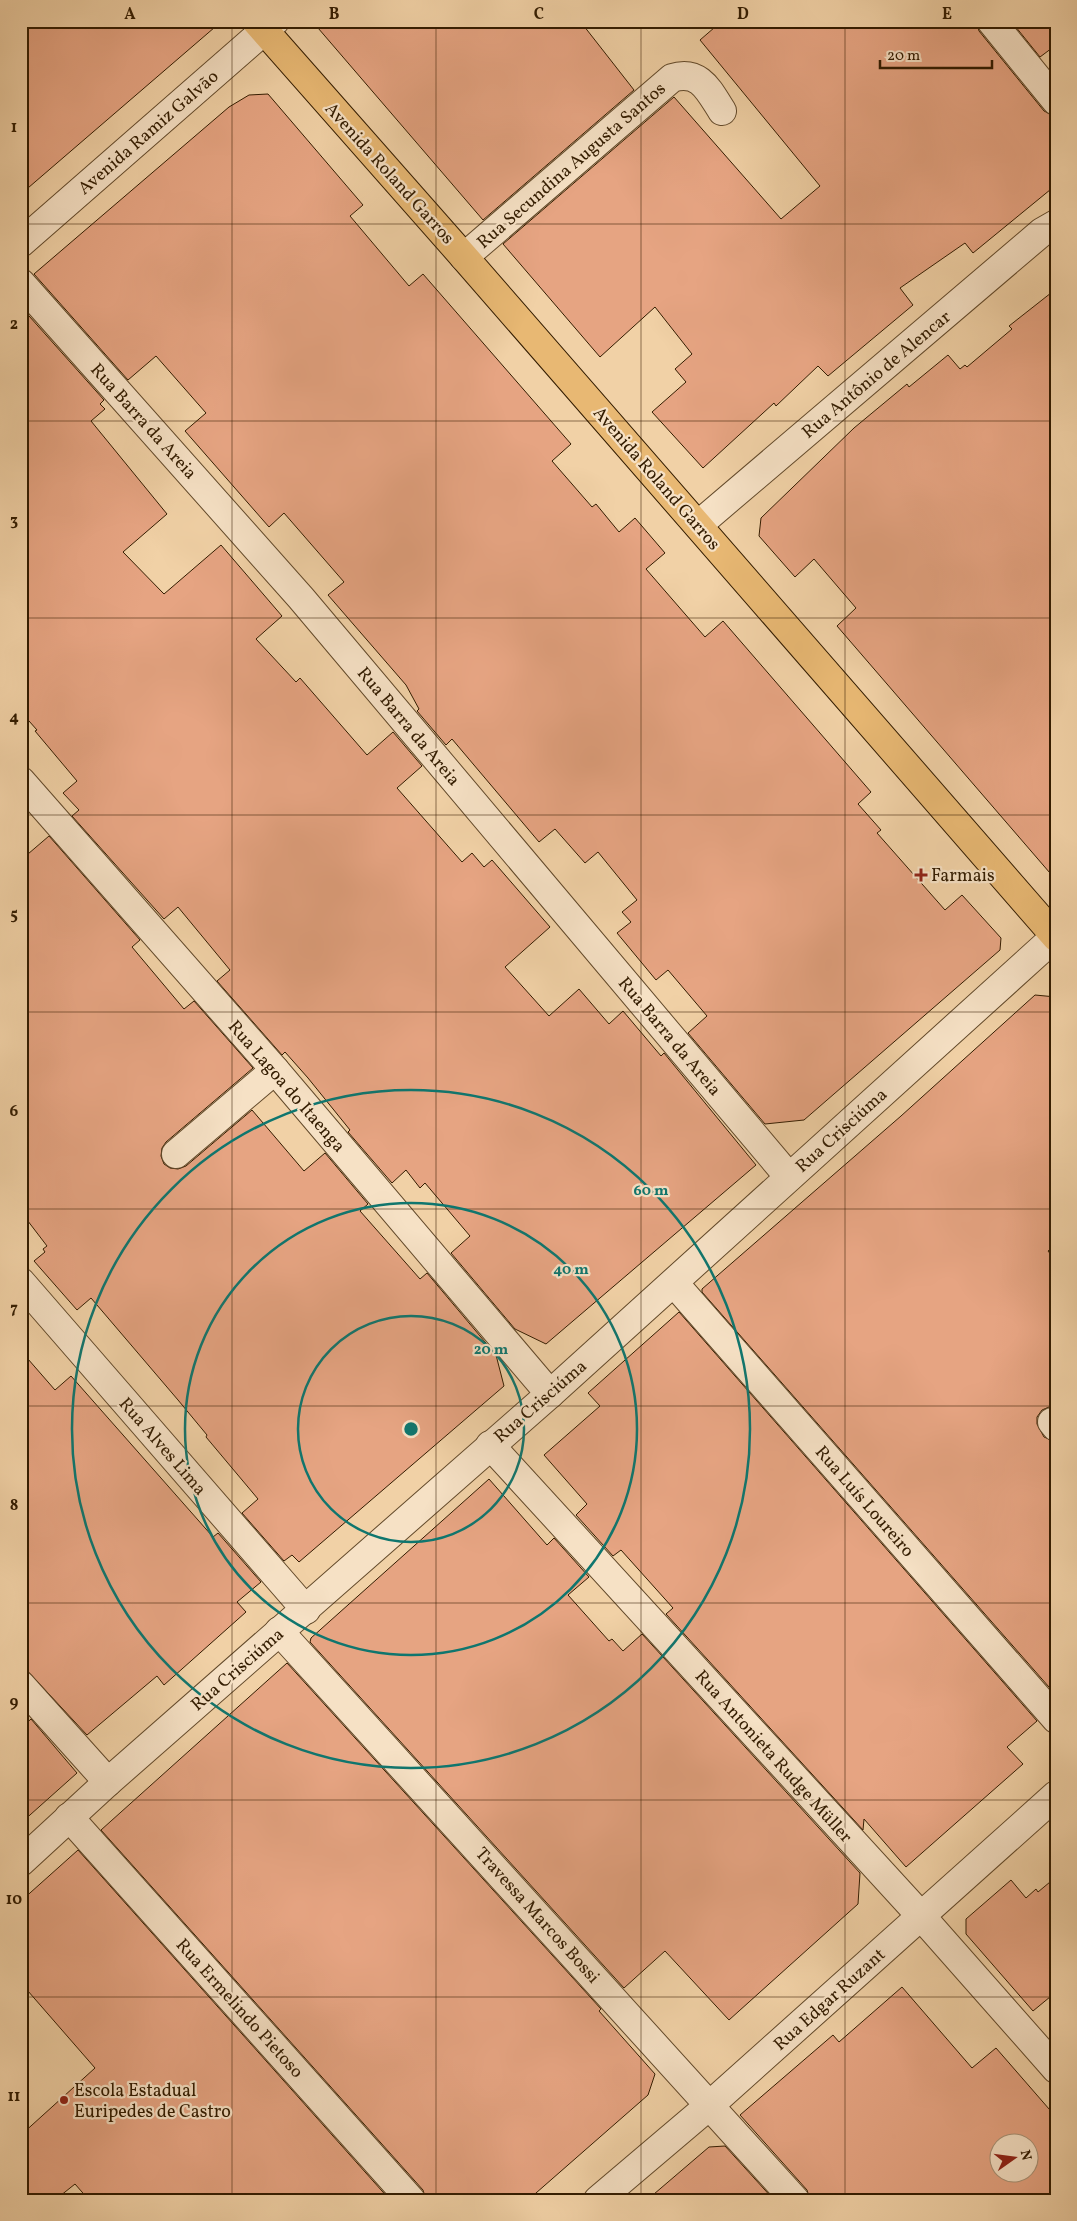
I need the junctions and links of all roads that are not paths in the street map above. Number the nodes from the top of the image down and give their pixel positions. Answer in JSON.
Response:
{"nodes":[{"id":1,"x":991,"y":21,"type":"edge"},
{"id":2,"x":265,"y":24,"type":"edge"},
{"id":3,"x":1056,"y":102,"type":"edge"},
{"id":4,"x":722,"y":110,"type":"dead end"},
{"id":5,"x":1056,"y":224,"type":"edge"},
{"id":6,"x":21,"y":243,"type":"edge"},
{"id":7,"x":464,"y":257,"type":"junction"},
{"id":8,"x":21,"y":283,"type":"edge"},
{"id":9,"x":698,"y":525,"type":"junction"},
{"id":10,"x":21,"y":781,"type":"edge"},
{"id":11,"x":1056,"y":936,"type":"edge"},
{"id":12,"x":275,"y":1070,"type":"junction"},
{"id":13,"x":176,"y":1154,"type":"dead end"},
{"id":14,"x":789,"y":1177,"type":"junction"},
{"id":15,"x":21,"y":1282,"type":"edge"},
{"id":16,"x":674,"y":1282,"type":"junction"},
{"id":17,"x":550,"y":1394,"type":"junction"},
{"id":18,"x":490,"y":1445,"type":"junction"},
{"id":19,"x":306,"y":1610,"type":"junction"},
{"id":20,"x":279,"y":1632,"type":"junction"},
{"id":21,"x":21,"y":1685,"type":"edge"},
{"id":22,"x":1056,"y":1719,"type":"edge"},
{"id":23,"x":108,"y":1782,"type":"junction"},
{"id":24,"x":1056,"y":1795,"type":"edge"},
{"id":25,"x":69,"y":1817,"type":"junction"},
{"id":26,"x":21,"y":1862,"type":"edge"},
{"id":27,"x":921,"y":1916,"type":"junction"},
{"id":28,"x":1056,"y":2069,"type":"edge"},
{"id":29,"x":710,"y":2105,"type":"junction"},
{"id":30,"x":411,"y":2200,"type":"edge"},
{"id":31,"x":598,"y":2200,"type":"edge"},
{"id":32,"x":795,"y":2200,"type":"edge"}],
"edges":[{"from":1,"to":3,"type":"street"},
{"from":2,"to":6,"type":"street","name":"Avenida Ramiz Galvão"},
{"from":2,"to":7,"type":"main road","name":"Avenida Roland Garros"},
{"from":4,"to":7,"type":"street","name":"Rua Secundina Augusta Santos"},
{"from":5,"to":9,"type":"street","name":"Rua Antônio de Alencar"},
{"from":7,"to":9,"type":"main road","name":"Avenida Roland Garros"},
{"from":8,"to":14,"type":"street","name":"Rua Barra da Areia"},
{"from":9,"to":11,"type":"main road","name":"Avenida Roland Garros"},
{"from":10,"to":12,"type":"street","name":"Rua Lagoa do Itaenga"},
{"from":11,"to":14,"type":"street","name":"Rua Crisciúma"},
{"from":12,"to":13,"type":"street"},
{"from":12,"to":17,"type":"street","name":"Rua Lagoa do Itaenga"},
{"from":14,"to":16,"type":"street","name":"Rua Crisciúma"},
{"from":15,"to":19,"type":"street","name":"Rua Alves Lima"},
{"from":16,"to":17,"type":"street","name":"Rua Crisciúma"},
{"from":16,"to":22,"type":"street","name":"Rua Luís Loureiro"},
{"from":17,"to":18,"type":"street","name":"Rua Crisciúma"},
{"from":18,"to":19,"type":"street","name":"Rua Crisciúma"},
{"from":18,"to":27,"type":"street","name":"Rua Antonieta Rudge Müller"},
{"from":19,"to":20,"type":"street","name":"Rua Crisciúma"},
{"from":20,"to":23,"type":"street","name":"Rua Crisciúma"},
{"from":20,"to":29,"type":"street","name":"Travessa Marcos Bossi"},
{"from":21,"to":23,"type":"street"},
{"from":23,"to":25,"type":"street","name":"Rua Crisciúma"},
{"from":24,"to":27,"type":"street","name":"Rua Edgar Ruzant"},
{"from":25,"to":26,"type":"street","name":"Rua Crisciúma"},
{"from":25,"to":30,"type":"street","name":"Rua Ermelindo Pietoso"},
{"from":27,"to":28,"type":"street","name":"Rua Antonieta Rudge Müller"},
{"from":27,"to":29,"type":"street","name":"Rua Edgar Ruzant"},
{"from":29,"to":31,"type":"street","name":"Rua Edgar Ruzant"},
{"from":29,"to":32,"type":"street","name":"Travessa Marcos Bossi"}]}
